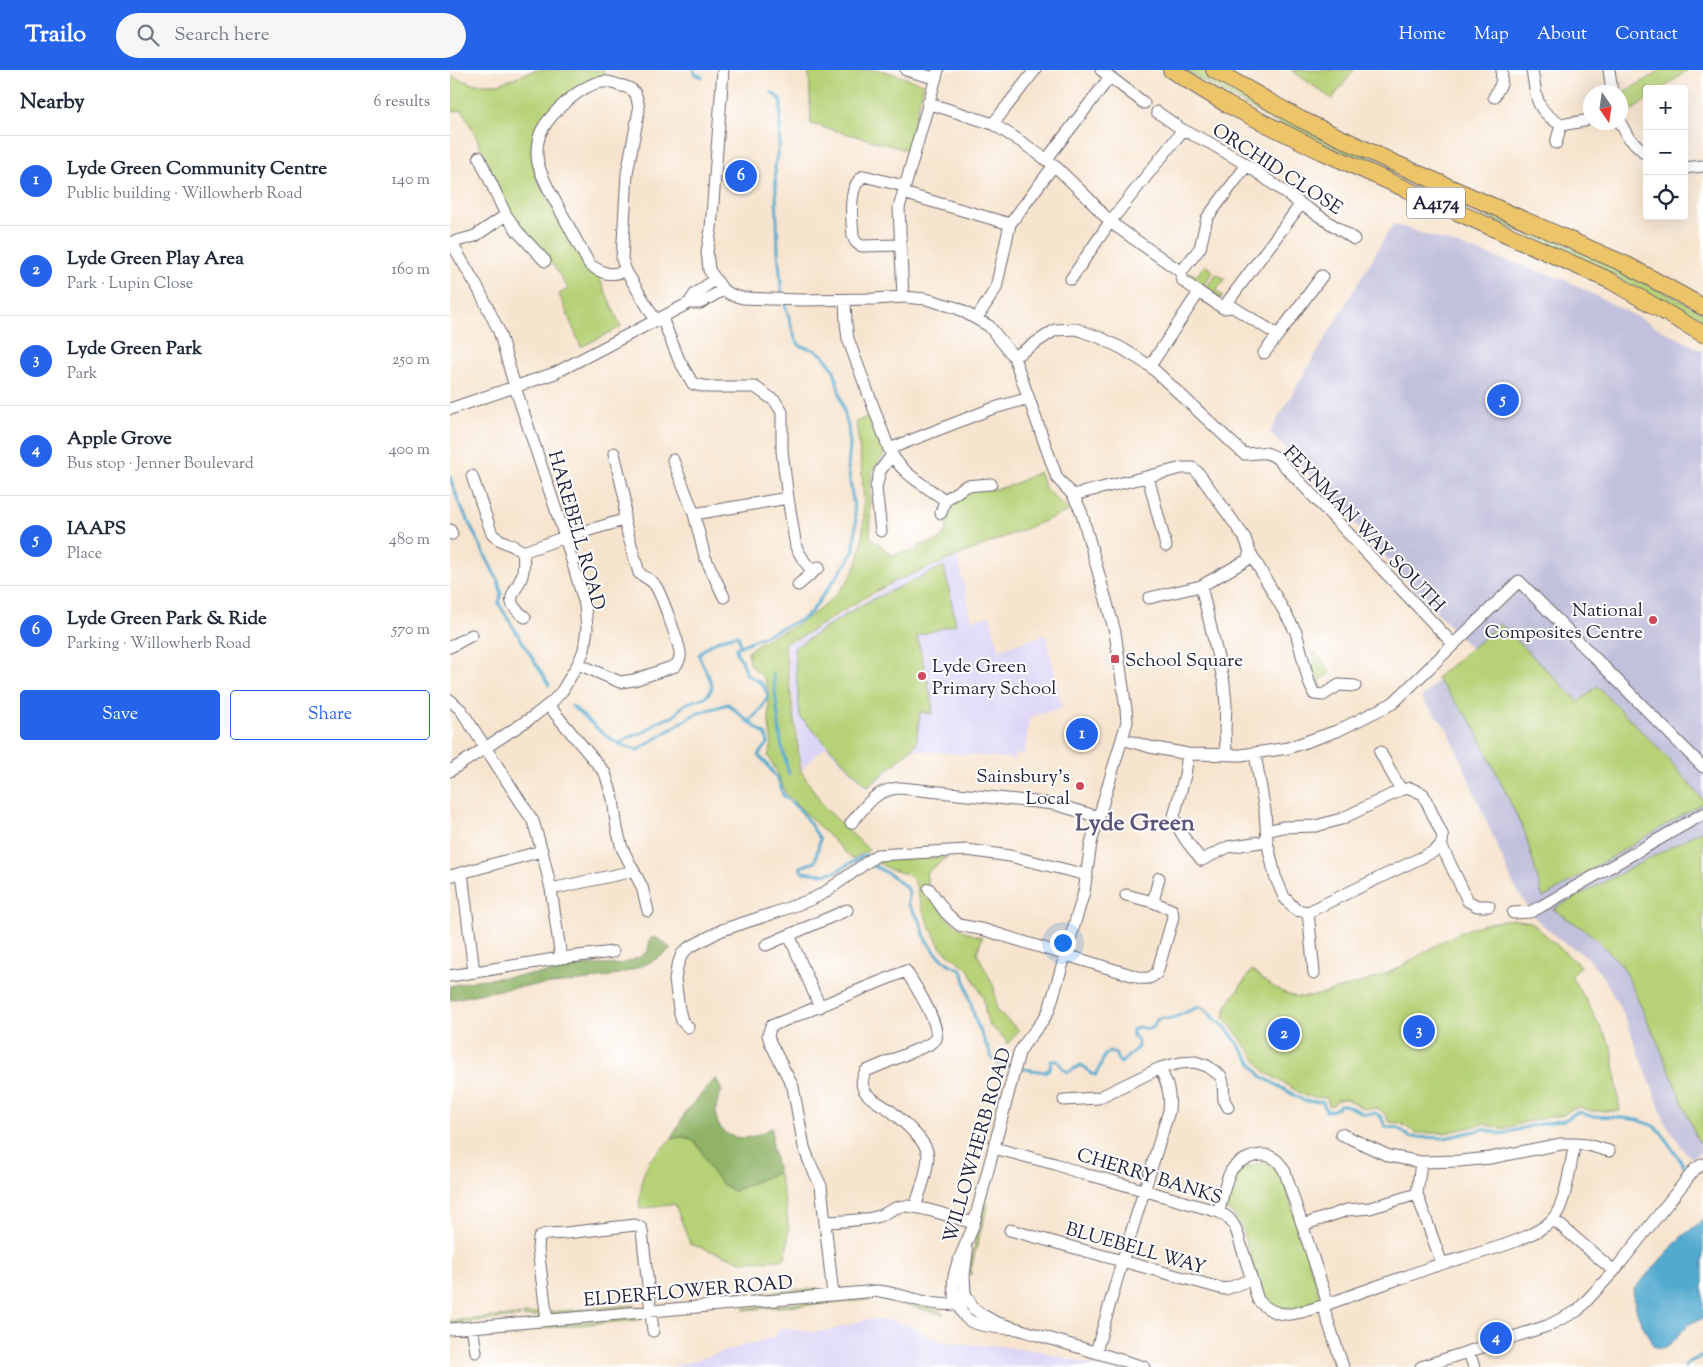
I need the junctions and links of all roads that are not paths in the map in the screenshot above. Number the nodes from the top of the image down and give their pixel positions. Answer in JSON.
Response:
{"nodes":[{"id":1,"x":723,"y":70,"type":"edge"},
{"id":2,"x":906,"y":70,"type":"edge"},
{"id":3,"x":1035,"y":70,"type":"edge"},
{"id":4,"x":1171,"y":70,"type":"edge"},
{"id":5,"x":1214,"y":70,"type":"edge"},
{"id":6,"x":1504,"y":70,"type":"edge"},
{"id":7,"x":1532,"y":70,"type":"edge"},
{"id":8,"x":1610,"y":70,"type":"edge"},
{"id":9,"x":1106,"y":73,"type":"edge"},
{"id":10,"x":936,"y":74,"type":"edge"},
{"id":11,"x":1611,"y":85,"type":"edge"},
{"id":12,"x":1494,"y":97,"type":"dead end"},
{"id":13,"x":928,"y":103,"type":"junction"},
{"id":14,"x":1144,"y":103,"type":"dead end"},
{"id":15,"x":1157,"y":112,"type":"dead end"},
{"id":16,"x":1583,"y":121,"type":"edge"},
{"id":17,"x":993,"y":124,"type":"junction"},
{"id":18,"x":1561,"y":125,"type":"junction"},
{"id":19,"x":1183,"y":130,"type":"junction"},
{"id":20,"x":1624,"y":130,"type":"edge"},
{"id":21,"x":1556,"y":143,"type":"dead end"},
{"id":22,"x":1643,"y":151,"type":"edge"},
{"id":23,"x":479,"y":156,"type":"dead end"},
{"id":24,"x":1050,"y":162,"type":"junction"},
{"id":25,"x":1247,"y":165,"type":"junction"},
{"id":26,"x":1703,"y":166,"type":"edge"},
{"id":27,"x":1688,"y":168,"type":"edge"},
{"id":28,"x":903,"y":190,"type":"junction"},
{"id":29,"x":1301,"y":204,"type":"junction"},
{"id":30,"x":506,"y":215,"type":"junction"},
{"id":31,"x":1110,"y":222,"type":"junction"},
{"id":32,"x":1010,"y":224,"type":"junction"},
{"id":33,"x":1354,"y":239,"type":"dead end"},
{"id":34,"x":451,"y":243,"type":"edge"},
{"id":35,"x":899,"y":245,"type":"junction"},
{"id":36,"x":545,"y":261,"type":"dead end"},
{"id":37,"x":626,"y":271,"type":"junction"},
{"id":38,"x":1181,"y":272,"type":"junction"},
{"id":39,"x":1322,"y":276,"type":"dead end"},
{"id":40,"x":1071,"y":279,"type":"dead end"},
{"id":41,"x":714,"y":280,"type":"junction"},
{"id":42,"x":723,"y":290,"type":"junction"},
{"id":43,"x":1199,"y":292,"type":"junction"},
{"id":44,"x":903,"y":297,"type":"junction"},
{"id":45,"x":845,"y":300,"type":"junction"},
{"id":46,"x":689,"y":303,"type":"junction"},
{"id":47,"x":1703,"y":306,"type":"edge"},
{"id":48,"x":1223,"y":308,"type":"junction"},
{"id":49,"x":977,"y":318,"type":"junction"},
{"id":50,"x":659,"y":319,"type":"junction"},
{"id":51,"x":1703,"y":334,"type":"edge"},
{"id":52,"x":1278,"y":335,"type":"junction"},
{"id":53,"x":1264,"y":353,"type":"dead end"},
{"id":54,"x":1014,"y":357,"type":"junction"},
{"id":55,"x":1150,"y":366,"type":"junction"},
{"id":56,"x":515,"y":387,"type":"junction"},
{"id":57,"x":1029,"y":398,"type":"junction"},
{"id":58,"x":450,"y":409,"type":"edge"},
{"id":59,"x":614,"y":452,"type":"dead end"},
{"id":60,"x":891,"y":452,"type":"junction"},
{"id":61,"x":673,"y":460,"type":"dead end"},
{"id":62,"x":472,"y":476,"type":"dead end"},
{"id":63,"x":1148,"y":477,"type":"junction"},
{"id":64,"x":991,"y":484,"type":"dead end"},
{"id":65,"x":1073,"y":495,"type":"junction"},
{"id":66,"x":788,"y":498,"type":"junction"},
{"id":67,"x":945,"y":500,"type":"junction"},
{"id":68,"x":942,"y":513,"type":"dead end"},
{"id":69,"x":694,"y":514,"type":"junction"},
{"id":70,"x":624,"y":520,"type":"junction"},
{"id":71,"x":881,"y":531,"type":"dead end"},
{"id":72,"x":565,"y":537,"type":"junction"},
{"id":73,"x":1166,"y":546,"type":"dead end"},
{"id":74,"x":522,"y":552,"type":"junction"},
{"id":75,"x":1250,"y":552,"type":"junction"},
{"id":76,"x":798,"y":585,"type":"dead end"},
{"id":77,"x":1201,"y":586,"type":"junction"},
{"id":78,"x":724,"y":597,"type":"dead end"},
{"id":79,"x":1149,"y":598,"type":"dead end"},
{"id":80,"x":525,"y":617,"type":"dead end"},
{"id":81,"x":472,"y":635,"type":"dead end"},
{"id":82,"x":1454,"y":645,"type":"junction"},
{"id":83,"x":450,"y":647,"type":"edge"},
{"id":84,"x":578,"y":664,"type":"junction"},
{"id":85,"x":1355,"y":686,"type":"dead end"},
{"id":86,"x":450,"y":700,"type":"edge"},
{"id":87,"x":548,"y":705,"type":"junction"},
{"id":88,"x":1122,"y":740,"type":"junction"},
{"id":89,"x":485,"y":748,"type":"junction"},
{"id":90,"x":1380,"y":752,"type":"dead end"},
{"id":91,"x":1188,"y":754,"type":"junction"},
{"id":92,"x":1255,"y":754,"type":"junction"},
{"id":93,"x":1226,"y":755,"type":"junction"},
{"id":94,"x":1703,"y":767,"type":"edge"},
{"id":95,"x":450,"y":771,"type":"edge"},
{"id":96,"x":1401,"y":790,"type":"junction"},
{"id":97,"x":1703,"y":814,"type":"edge"},
{"id":98,"x":1099,"y":817,"type":"junction"},
{"id":99,"x":851,"y":823,"type":"dead end"},
{"id":100,"x":1267,"y":836,"type":"junction"},
{"id":101,"x":1441,"y":845,"type":"junction"},
{"id":102,"x":542,"y":850,"type":"junction"},
{"id":103,"x":634,"y":871,"type":"junction"},
{"id":104,"x":456,"y":875,"type":"edge"},
{"id":105,"x":1087,"y":875,"type":"junction"},
{"id":106,"x":1159,"y":878,"type":"dead end"},
{"id":107,"x":929,"y":888,"type":"dead end"},
{"id":108,"x":551,"y":889,"type":"junction"},
{"id":109,"x":1126,"y":894,"type":"dead end"},
{"id":110,"x":1153,"y":902,"type":"junction"},
{"id":111,"x":1489,"y":906,"type":"dead end"},
{"id":112,"x":847,"y":910,"type":"dead end"},
{"id":113,"x":648,"y":911,"type":"dead end"},
{"id":114,"x":1308,"y":912,"type":"junction"},
{"id":115,"x":1513,"y":913,"type":"dead end"},
{"id":116,"x":789,"y":935,"type":"junction"},
{"id":117,"x":766,"y":945,"type":"dead end"},
{"id":118,"x":613,"y":952,"type":"dead end"},
{"id":119,"x":1066,"y":955,"type":"junction"},
{"id":120,"x":561,"y":958,"type":"junction"},
{"id":121,"x":474,"y":972,"type":"junction"},
{"id":122,"x":1314,"y":973,"type":"dead end"},
{"id":123,"x":450,"y":976,"type":"edge"},
{"id":124,"x":820,"y":1007,"type":"junction"},
{"id":125,"x":688,"y":1027,"type":"dead end"},
{"id":126,"x":1160,"y":1068,"type":"junction"},
{"id":127,"x":1064,"y":1100,"type":"dead end"},
{"id":128,"x":1228,"y":1107,"type":"dead end"},
{"id":129,"x":1340,"y":1134,"type":"dead end"},
{"id":130,"x":1575,"y":1144,"type":"junction"},
{"id":131,"x":994,"y":1148,"type":"junction"},
{"id":132,"x":1609,"y":1151,"type":"dead end"},
{"id":133,"x":1421,"y":1162,"type":"junction"},
{"id":134,"x":1703,"y":1164,"type":"edge"},
{"id":135,"x":1144,"y":1190,"type":"junction"},
{"id":136,"x":1417,"y":1194,"type":"junction"},
{"id":137,"x":915,"y":1207,"type":"junction"},
{"id":138,"x":1219,"y":1212,"type":"junction"},
{"id":139,"x":1553,"y":1219,"type":"junction"},
{"id":140,"x":826,"y":1222,"type":"junction"},
{"id":141,"x":974,"y":1223,"type":"junction"},
{"id":142,"x":1303,"y":1225,"type":"junction"},
{"id":143,"x":1010,"y":1230,"type":"dead end"},
{"id":144,"x":1122,"y":1262,"type":"junction"},
{"id":145,"x":1442,"y":1264,"type":"junction"},
{"id":146,"x":1614,"y":1271,"type":"junction"},
{"id":147,"x":1252,"y":1280,"type":"junction"},
{"id":148,"x":958,"y":1290,"type":"junction"},
{"id":149,"x":833,"y":1295,"type":"junction"},
{"id":150,"x":963,"y":1302,"type":"junction"},
{"id":151,"x":927,"y":1304,"type":"junction"},
{"id":152,"x":1326,"y":1305,"type":"junction"},
{"id":153,"x":650,"y":1311,"type":"junction"},
{"id":154,"x":547,"y":1320,"type":"junction"},
{"id":155,"x":472,"y":1327,"type":"junction"},
{"id":156,"x":450,"y":1329,"type":"edge"},
{"id":157,"x":653,"y":1330,"type":"dead end"},
{"id":158,"x":476,"y":1352,"type":"dead end"},
{"id":159,"x":1096,"y":1352,"type":"junction"},
{"id":160,"x":1469,"y":1352,"type":"junction"},
{"id":161,"x":1144,"y":1367,"type":"edge"},
{"id":162,"x":1343,"y":1367,"type":"edge"},
{"id":163,"x":1421,"y":1367,"type":"edge"},
{"id":164,"x":1474,"y":1367,"type":"edge"}],
"edges":[{"from":1,"to":41,"type":"street","name":"WILLOWHERB ROAD"},
{"from":2,"to":10,"type":"street"},
{"from":3,"to":17,"type":"street"},
{"from":4,"to":51,"type":"highway","number":"A4174"},
{"from":5,"to":47,"type":"highway","number":"A4174"},
{"from":6,"to":12,"type":"street"},
{"from":7,"to":18,"type":"street"},
{"from":8,"to":11,"type":"street"},
{"from":9,"to":14,"type":"street"},
{"from":9,"to":24,"type":"street"},
{"from":10,"to":13,"type":"street"},
{"from":13,"to":17,"type":"street"},
{"from":13,"to":28,"type":"street"},
{"from":15,"to":19,"type":"street","name":"ORCHID CLOSE"},
{"from":16,"to":18,"type":"street"},
{"from":17,"to":24,"type":"street"},
{"from":18,"to":21,"type":"street"},
{"from":19,"to":25,"type":"street","name":"ORCHID CLOSE"},
{"from":19,"to":31,"type":"street"},
{"from":20,"to":22,"type":"street"},
{"from":23,"to":30,"type":"street"},
{"from":24,"to":31,"type":"street"},
{"from":24,"to":32,"type":"street"},
{"from":25,"to":29,"type":"street","name":"ORCHID CLOSE"},
{"from":25,"to":38,"type":"street"},
{"from":26,"to":27,"type":"street"},
{"from":28,"to":32,"type":"street"},
{"from":28,"to":35,"type":"street"},
{"from":28,"to":35,"type":"street"},
{"from":29,"to":33,"type":"street","name":"ORCHID CLOSE"},
{"from":29,"to":48,"type":"street"},
{"from":30,"to":34,"type":"street"},
{"from":30,"to":36,"type":"street"},
{"from":31,"to":38,"type":"street"},
{"from":31,"to":40,"type":"street"},
{"from":32,"to":49,"type":"street"},
{"from":34,"to":56,"type":"street","name":"HAREBELL ROAD"},
{"from":35,"to":44,"type":"street"},
{"from":37,"to":37,"type":"street"},
{"from":37,"to":50,"type":"street"},
{"from":38,"to":43,"type":"street"},
{"from":39,"to":52,"type":"street"},
{"from":41,"to":42,"type":"street","name":"WILLOWHERB ROAD"},
{"from":41,"to":46,"type":"street"},
{"from":42,"to":45,"type":"street","name":"WILLOWHERB ROAD"},
{"from":42,"to":46,"type":"street"},
{"from":43,"to":48,"type":"street"},
{"from":43,"to":55,"type":"street"},
{"from":44,"to":45,"type":"street","name":"WILLOWHERB ROAD"},
{"from":44,"to":49,"type":"street","name":"WILLOWHERB ROAD"},
{"from":45,"to":60,"type":"street"},
{"from":46,"to":50,"type":"street"},
{"from":48,"to":52,"type":"street"},
{"from":49,"to":54,"type":"street","name":"WILLOWHERB ROAD"},
{"from":50,"to":56,"type":"street"},
{"from":50,"to":66,"type":"street"},
{"from":52,"to":53,"type":"street"},
{"from":54,"to":55,"type":"street"},
{"from":54,"to":57,"type":"street","name":"WILLOWHERB ROAD"},
{"from":55,"to":82,"type":"street","name":"FEYNMAN WAY SOUTH"},
{"from":56,"to":58,"type":"street"},
{"from":56,"to":72,"type":"street","name":"HAREBELL ROAD"},
{"from":57,"to":60,"type":"street"},
{"from":57,"to":65,"type":"street","name":"WILLOWHERB ROAD"},
{"from":59,"to":70,"type":"street"},
{"from":60,"to":67,"type":"street"},
{"from":60,"to":71,"type":"street"},
{"from":61,"to":69,"type":"street"},
{"from":62,"to":74,"type":"street"},
{"from":63,"to":65,"type":"street"},
{"from":63,"to":73,"type":"street"},
{"from":63,"to":75,"type":"street"},
{"from":64,"to":67,"type":"street"},
{"from":65,"to":88,"type":"street","name":"WILLOWHERB ROAD"},
{"from":66,"to":69,"type":"street"},
{"from":66,"to":76,"type":"street"},
{"from":67,"to":68,"type":"street"},
{"from":69,"to":78,"type":"street"},
{"from":70,"to":72,"type":"street"},
{"from":70,"to":84,"type":"street"},
{"from":72,"to":74,"type":"street"},
{"from":72,"to":84,"type":"street","name":"HAREBELL ROAD"},
{"from":74,"to":80,"type":"street"},
{"from":75,"to":77,"type":"street"},
{"from":75,"to":85,"type":"street"},
{"from":77,"to":79,"type":"street"},
{"from":77,"to":93,"type":"street"},
{"from":81,"to":83,"type":"street"},
{"from":82,"to":92,"type":"street"},
{"from":82,"to":94,"type":"street"},
{"from":84,"to":87,"type":"street","name":"HAREBELL ROAD"},
{"from":86,"to":89,"type":"street"},
{"from":87,"to":89,"type":"street","name":"HAREBELL ROAD"},
{"from":87,"to":103,"type":"street"},
{"from":88,"to":91,"type":"street"},
{"from":88,"to":98,"type":"street","name":"WILLOWHERB ROAD"},
{"from":89,"to":95,"type":"street","name":"HAREBELL ROAD"},
{"from":89,"to":102,"type":"street"},
{"from":90,"to":96,"type":"street"},
{"from":91,"to":93,"type":"street"},
{"from":91,"to":100,"type":"street"},
{"from":92,"to":93,"type":"street"},
{"from":92,"to":100,"type":"street"},
{"from":96,"to":100,"type":"street"},
{"from":96,"to":101,"type":"street"},
{"from":97,"to":115,"type":"street"},
{"from":98,"to":99,"type":"street"},
{"from":98,"to":105,"type":"street","name":"WILLOWHERB ROAD"},
{"from":100,"to":114,"type":"street"},
{"from":101,"to":111,"type":"street"},
{"from":101,"to":114,"type":"street"},
{"from":102,"to":104,"type":"street"},
{"from":102,"to":108,"type":"street"},
{"from":103,"to":108,"type":"street"},
{"from":103,"to":113,"type":"street"},
{"from":104,"to":121,"type":"street"},
{"from":105,"to":119,"type":"street","name":"WILLOWHERB ROAD"},
{"from":105,"to":125,"type":"street"},
{"from":106,"to":110,"type":"street"},
{"from":107,"to":119,"type":"street"},
{"from":108,"to":120,"type":"street"},
{"from":109,"to":110,"type":"street"},
{"from":110,"to":119,"type":"street"},
{"from":112,"to":116,"type":"street"},
{"from":114,"to":122,"type":"street"},
{"from":116,"to":117,"type":"street"},
{"from":116,"to":124,"type":"street"},
{"from":118,"to":120,"type":"street"},
{"from":119,"to":131,"type":"street","name":"WILLOWHERB ROAD"},
{"from":120,"to":121,"type":"street"},
{"from":121,"to":123,"type":"street"},
{"from":124,"to":137,"type":"street"},
{"from":124,"to":140,"type":"street"},
{"from":126,"to":127,"type":"street"},
{"from":126,"to":128,"type":"street"},
{"from":126,"to":135,"type":"street"},
{"from":129,"to":133,"type":"street"},
{"from":130,"to":132,"type":"street"},
{"from":130,"to":133,"type":"street"},
{"from":130,"to":139,"type":"street"},
{"from":131,"to":135,"type":"street","name":"CHERRY BANKS"},
{"from":131,"to":141,"type":"street","name":"WILLOWHERB ROAD"},
{"from":133,"to":136,"type":"street"},
{"from":134,"to":146,"type":"street"},
{"from":135,"to":138,"type":"street","name":"CHERRY BANKS"},
{"from":135,"to":144,"type":"street"},
{"from":136,"to":142,"type":"street"},
{"from":136,"to":145,"type":"street"},
{"from":137,"to":140,"type":"street"},
{"from":137,"to":141,"type":"street"},
{"from":138,"to":142,"type":"street"},
{"from":138,"to":147,"type":"street","name":"CHERRY BANKS"},
{"from":139,"to":145,"type":"street","name":"CHERRY BANKS"},
{"from":139,"to":146,"type":"street"},
{"from":140,"to":149,"type":"street"},
{"from":141,"to":148,"type":"street","name":"WILLOWHERB ROAD"},
{"from":142,"to":152,"type":"street"},
{"from":143,"to":144,"type":"street","name":"BLUEBELL WAY"},
{"from":144,"to":147,"type":"street","name":"BLUEBELL WAY"},
{"from":144,"to":159,"type":"street"},
{"from":145,"to":152,"type":"street","name":"CHERRY BANKS"},
{"from":146,"to":160,"type":"street"},
{"from":147,"to":152,"type":"street","name":"CHERRY BANKS"},
{"from":148,"to":150,"type":"street"},
{"from":148,"to":151,"type":"street"},
{"from":149,"to":151,"type":"street","name":"ELDERFLOWER ROAD"},
{"from":149,"to":153,"type":"street","name":"ELDERFLOWER ROAD"},
{"from":150,"to":151,"type":"street","name":"ELDERFLOWER ROAD"},
{"from":150,"to":159,"type":"street"},
{"from":152,"to":162,"type":"street"},
{"from":153,"to":154,"type":"street","name":"ELDERFLOWER ROAD"},
{"from":153,"to":154,"type":"street"},
{"from":153,"to":157,"type":"street"},
{"from":154,"to":155,"type":"street","name":"ELDERFLOWER ROAD"},
{"from":155,"to":156,"type":"street","name":"ELDERFLOWER ROAD"},
{"from":155,"to":158,"type":"street"},
{"from":159,"to":161,"type":"street"},
{"from":160,"to":163,"type":"street"},
{"from":160,"to":164,"type":"street"}]}
